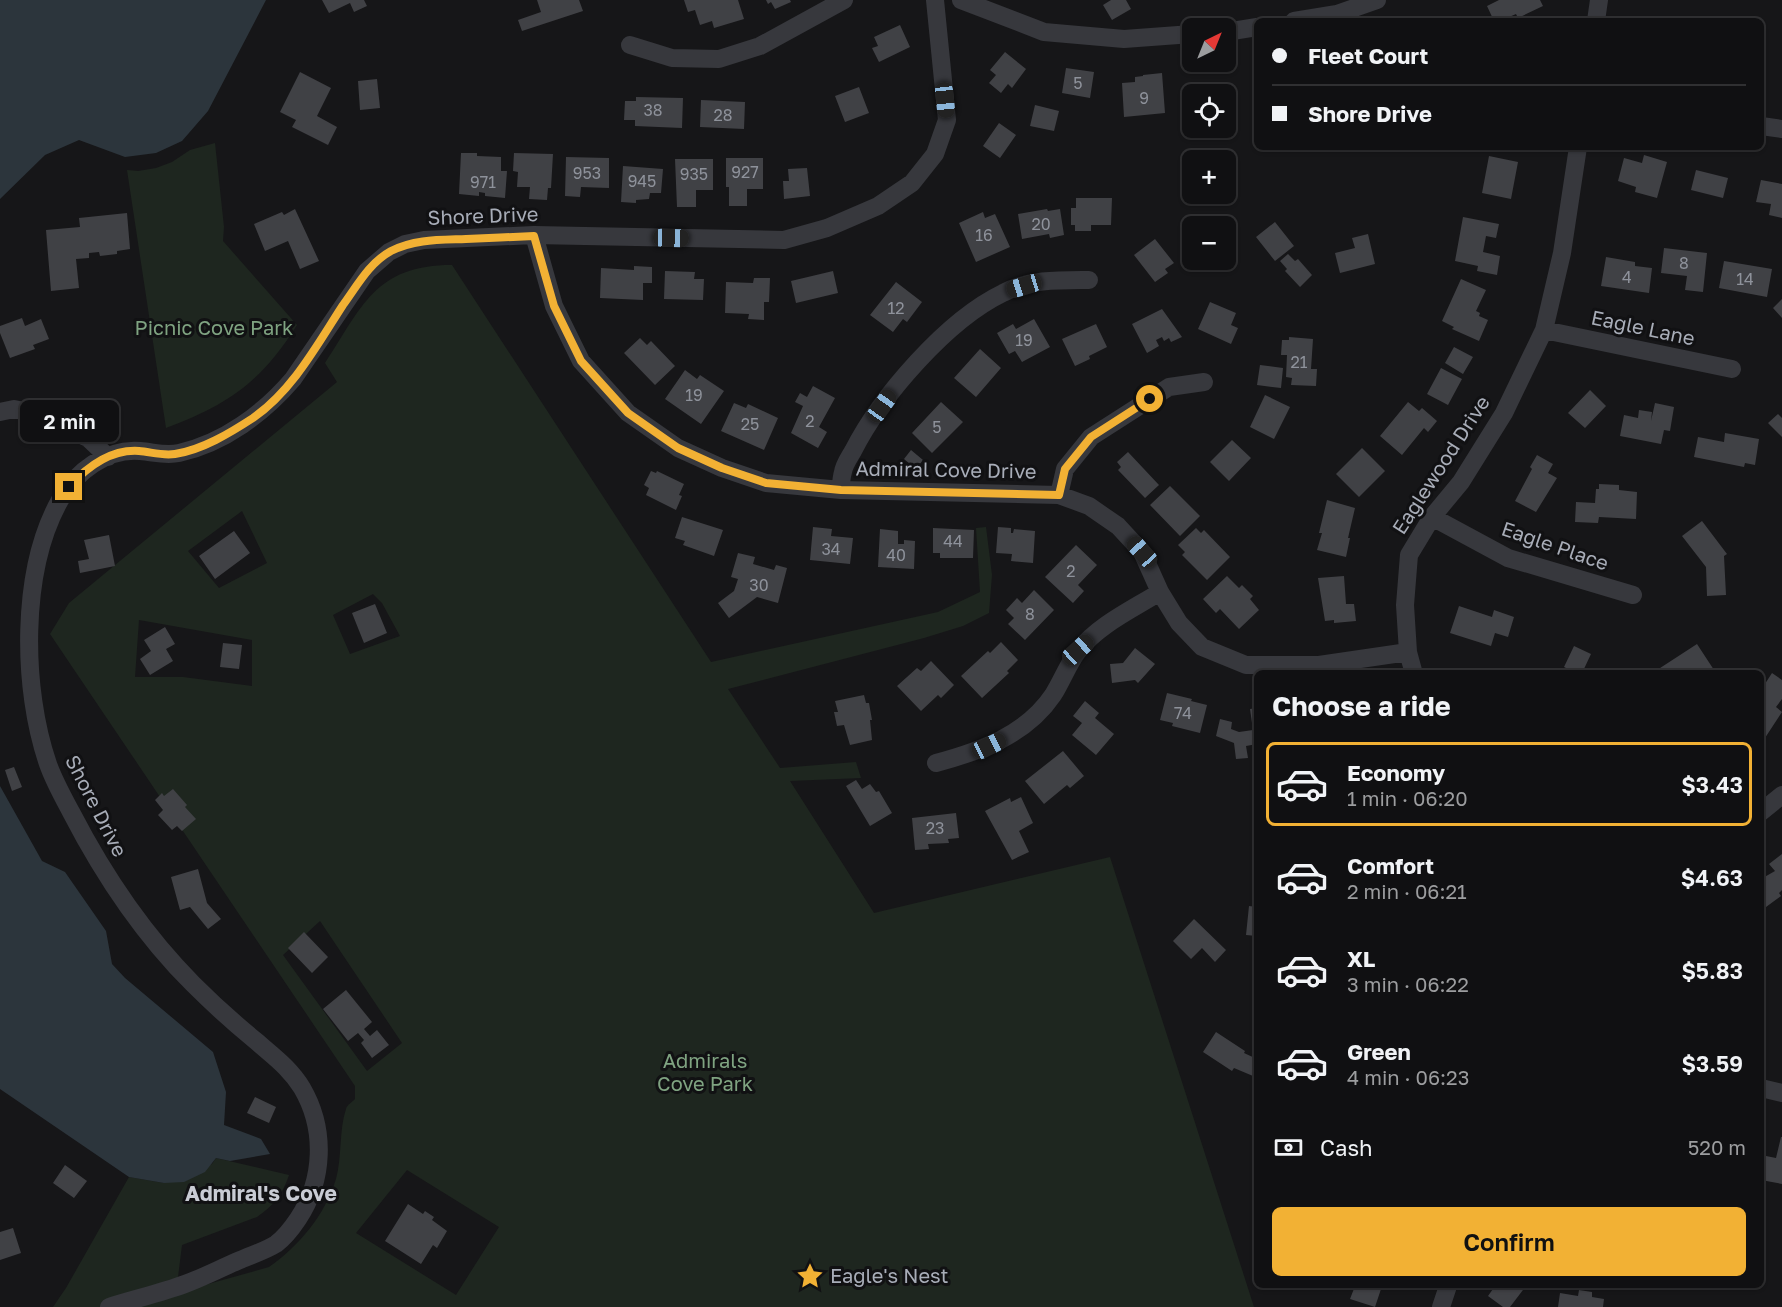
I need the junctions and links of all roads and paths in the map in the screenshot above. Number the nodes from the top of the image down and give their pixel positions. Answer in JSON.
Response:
{"nodes":[{"id":1,"x":844,"y":0,"type":"edge"},
{"id":2,"x":935,"y":0,"type":"edge"},
{"id":3,"x":961,"y":0,"type":"edge"},
{"id":4,"x":1377,"y":0,"type":"edge"},
{"id":5,"x":1599,"y":0,"type":"edge"},
{"id":6,"x":1312,"y":18,"type":"edge"},
{"id":7,"x":1596,"y":18,"type":"edge"},
{"id":8,"x":1254,"y":27,"type":"edge"},
{"id":9,"x":1236,"y":30,"type":"edge"},
{"id":10,"x":1182,"y":35,"type":"edge"},
{"id":11,"x":630,"y":45,"type":"dead end"},
{"id":12,"x":1764,"y":126,"type":"edge"},
{"id":13,"x":1782,"y":129,"type":"edge"},
{"id":14,"x":1578,"y":150,"type":"edge"},
{"id":15,"x":534,"y":236,"type":"junction"},
{"id":16,"x":1089,"y":280,"type":"dead end"},
{"id":17,"x":1544,"y":330,"type":"junction"},
{"id":18,"x":1732,"y":369,"type":"dead end"},
{"id":19,"x":1204,"y":382,"type":"dead end"},
{"id":20,"x":0,"y":412,"type":"edge"},
{"id":21,"x":108,"y":457,"type":"junction"},
{"id":22,"x":841,"y":490,"type":"junction"},
{"id":23,"x":1059,"y":495,"type":"junction"},
{"id":24,"x":1432,"y":518,"type":"junction"},
{"id":25,"x":1160,"y":592,"type":"junction"},
{"id":26,"x":1632,"y":595,"type":"dead end"},
{"id":27,"x":1408,"y":652,"type":"junction"},
{"id":28,"x":1413,"y":670,"type":"edge"},
{"id":29,"x":936,"y":763,"type":"dead end"},
{"id":30,"x":1782,"y":795,"type":"edge"},
{"id":31,"x":1764,"y":810,"type":"edge"},
{"id":32,"x":1764,"y":1089,"type":"edge"},
{"id":33,"x":1782,"y":1093,"type":"edge"},
{"id":34,"x":1447,"y":1288,"type":"edge"},
{"id":35,"x":109,"y":1307,"type":"edge"},
{"id":36,"x":1442,"y":1307,"type":"edge"}],
"edges":[{"from":1,"to":11,"type":"street"},
{"from":2,"to":15,"type":"street","name":"Shore Drive"},
{"from":3,"to":10,"type":"street"},
{"from":4,"to":6,"type":"street"},
{"from":5,"to":7,"type":"street"},
{"from":8,"to":9,"type":"street"},
{"from":12,"to":13,"type":"street"},
{"from":14,"to":17,"type":"street","name":"Eaglewood Drive"},
{"from":15,"to":21,"type":"street","name":"Shore Drive"},
{"from":15,"to":22,"type":"street","name":"Admiral Cove Drive"},
{"from":16,"to":22,"type":"street"},
{"from":17,"to":18,"type":"street","name":"Eagle Lane"},
{"from":17,"to":24,"type":"street","name":"Eaglewood Drive"},
{"from":19,"to":23,"type":"street"},
{"from":20,"to":21,"type":"street"},
{"from":21,"to":35,"type":"street","name":"Shore Drive"},
{"from":22,"to":23,"type":"street","name":"Admiral Cove Drive"},
{"from":23,"to":25,"type":"street","name":"Admiral Cove Drive"},
{"from":24,"to":26,"type":"street","name":"Eagle Place"},
{"from":24,"to":27,"type":"street","name":"Eaglewood Drive"},
{"from":25,"to":27,"type":"street","name":"Admiral Cove Drive"},
{"from":25,"to":29,"type":"street"},
{"from":27,"to":28,"type":"street","name":"Eaglewood Drive"},
{"from":30,"to":31,"type":"street"},
{"from":32,"to":33,"type":"street"},
{"from":34,"to":36,"type":"street"}]}
